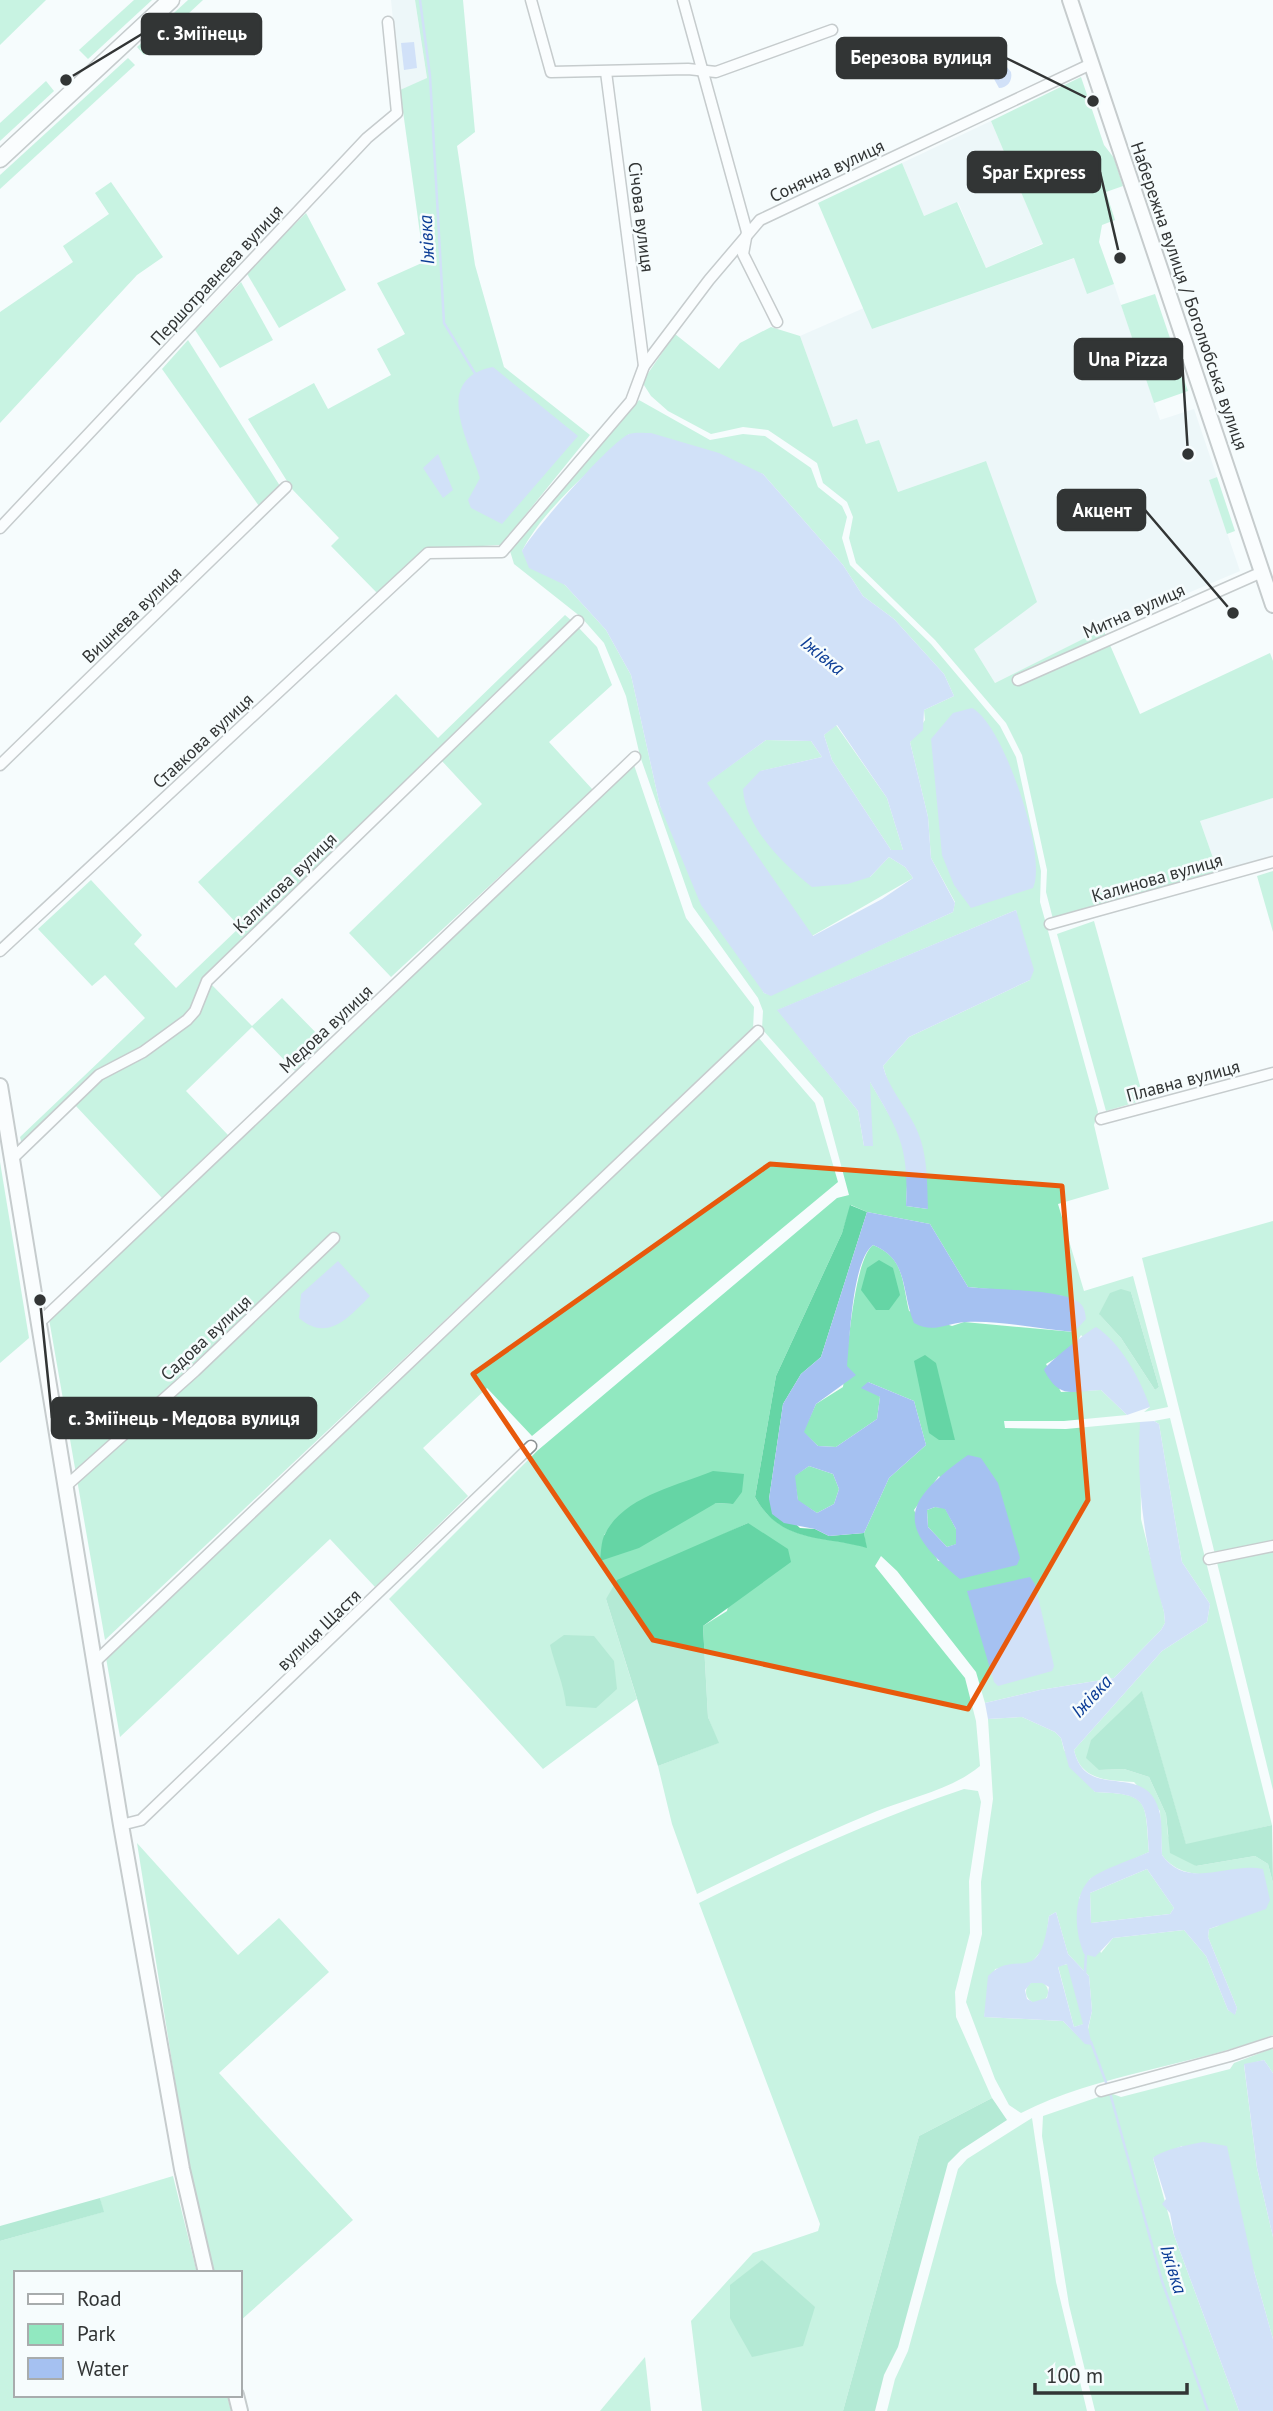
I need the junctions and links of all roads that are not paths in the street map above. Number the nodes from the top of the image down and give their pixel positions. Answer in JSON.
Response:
{"nodes":[{"id":1,"x":171,"y":0,"type":"edge"},
{"id":2,"x":531,"y":0,"type":"edge"},
{"id":3,"x":682,"y":0,"type":"edge"},
{"id":4,"x":1070,"y":0,"type":"edge"},
{"id":5,"x":388,"y":22,"type":"dead end"},
{"id":6,"x":832,"y":30,"type":"dead end"},
{"id":7,"x":1091,"y":64,"type":"junction"},
{"id":8,"x":702,"y":69,"type":"junction"},
{"id":9,"x":606,"y":72,"type":"junction"},
{"id":10,"x":0,"y":159,"type":"edge"},
{"id":11,"x":747,"y":232,"type":"junction"},
{"id":12,"x":777,"y":322,"type":"dead end"},
{"id":13,"x":644,"y":366,"type":"junction"},
{"id":14,"x":286,"y":487,"type":"dead end"},
{"id":15,"x":0,"y":528,"type":"edge"},
{"id":16,"x":428,"y":554,"type":"joint"},
{"id":17,"x":1262,"y":572,"type":"junction"},
{"id":18,"x":1273,"y":605,"type":"edge"},
{"id":19,"x":578,"y":621,"type":"dead end"},
{"id":20,"x":1018,"y":680,"type":"dead end"},
{"id":21,"x":635,"y":757,"type":"dead end"},
{"id":22,"x":0,"y":765,"type":"edge"},
{"id":23,"x":1273,"y":862,"type":"edge"},
{"id":24,"x":1050,"y":924,"type":"dead end"},
{"id":25,"x":0,"y":951,"type":"edge"},
{"id":26,"x":758,"y":1031,"type":"dead end"},
{"id":27,"x":1273,"y":1073,"type":"edge"},
{"id":28,"x":0,"y":1086,"type":"edge"},
{"id":29,"x":1101,"y":1119,"type":"dead end"},
{"id":30,"x":12,"y":1159,"type":"junction"},
{"id":31,"x":334,"y":1238,"type":"dead end"},
{"id":32,"x":39,"y":1323,"type":"junction"},
{"id":33,"x":531,"y":1446,"type":"dead end"},
{"id":34,"x":66,"y":1486,"type":"junction"},
{"id":35,"x":1273,"y":1546,"type":"edge"},
{"id":36,"x":1209,"y":1559,"type":"dead end"},
{"id":37,"x":95,"y":1662,"type":"junction"},
{"id":38,"x":121,"y":1825,"type":"junction"},
{"id":39,"x":1273,"y":2042,"type":"edge"},
{"id":40,"x":1101,"y":2091,"type":"dead end"},
{"id":41,"x":206,"y":2271,"type":"edge"}],
"edges":[{"from":1,"to":10,"type":"main road"},
{"from":2,"to":9,"type":"street"},
{"from":3,"to":8,"type":"street"},
{"from":4,"to":7,"type":"street","name":"Набережна вулиця / Боголюбська вулиця"},
{"from":5,"to":15,"type":"street","name":"Першотравнева вулиця"},
{"from":6,"to":8,"type":"street"},
{"from":7,"to":11,"type":"street","name":"Сонячна вулиця"},
{"from":7,"to":17,"type":"street","name":"Набережна вулиця / Боголюбська вулиця"},
{"from":8,"to":9,"type":"street"},
{"from":8,"to":11,"type":"street"},
{"from":9,"to":13,"type":"street","name":"Січова вулиця"},
{"from":11,"to":12,"type":"street"},
{"from":11,"to":13,"type":"street","name":"Сонячна вулиця"},
{"from":13,"to":16,"type":"street","name":"Сонячна вулиця"},
{"from":14,"to":22,"type":"street","name":"Вишнева вулиця"},
{"from":16,"to":25,"type":"street","name":"Ставкова вулиця"},
{"from":17,"to":18,"type":"street","name":"Набережна вулиця / Боголюбська вулиця"},
{"from":17,"to":20,"type":"street","name":"Митна вулиця"},
{"from":19,"to":30,"type":"street","name":"Калинова вулиця"},
{"from":21,"to":32,"type":"street","name":"Медова вулиця"},
{"from":23,"to":24,"type":"street","name":"Калинова вулиця"},
{"from":26,"to":37,"type":"street"},
{"from":27,"to":29,"type":"street","name":"Плавна вулиця"},
{"from":28,"to":30,"type":"street"},
{"from":30,"to":32,"type":"street"},
{"from":31,"to":34,"type":"street","name":"Садова вулиця"},
{"from":32,"to":34,"type":"street"},
{"from":33,"to":38,"type":"street","name":"вулиця Щастя"},
{"from":34,"to":37,"type":"street"},
{"from":35,"to":36,"type":"street"},
{"from":37,"to":38,"type":"street"},
{"from":38,"to":41,"type":"street"},
{"from":39,"to":40,"type":"street"}]}
